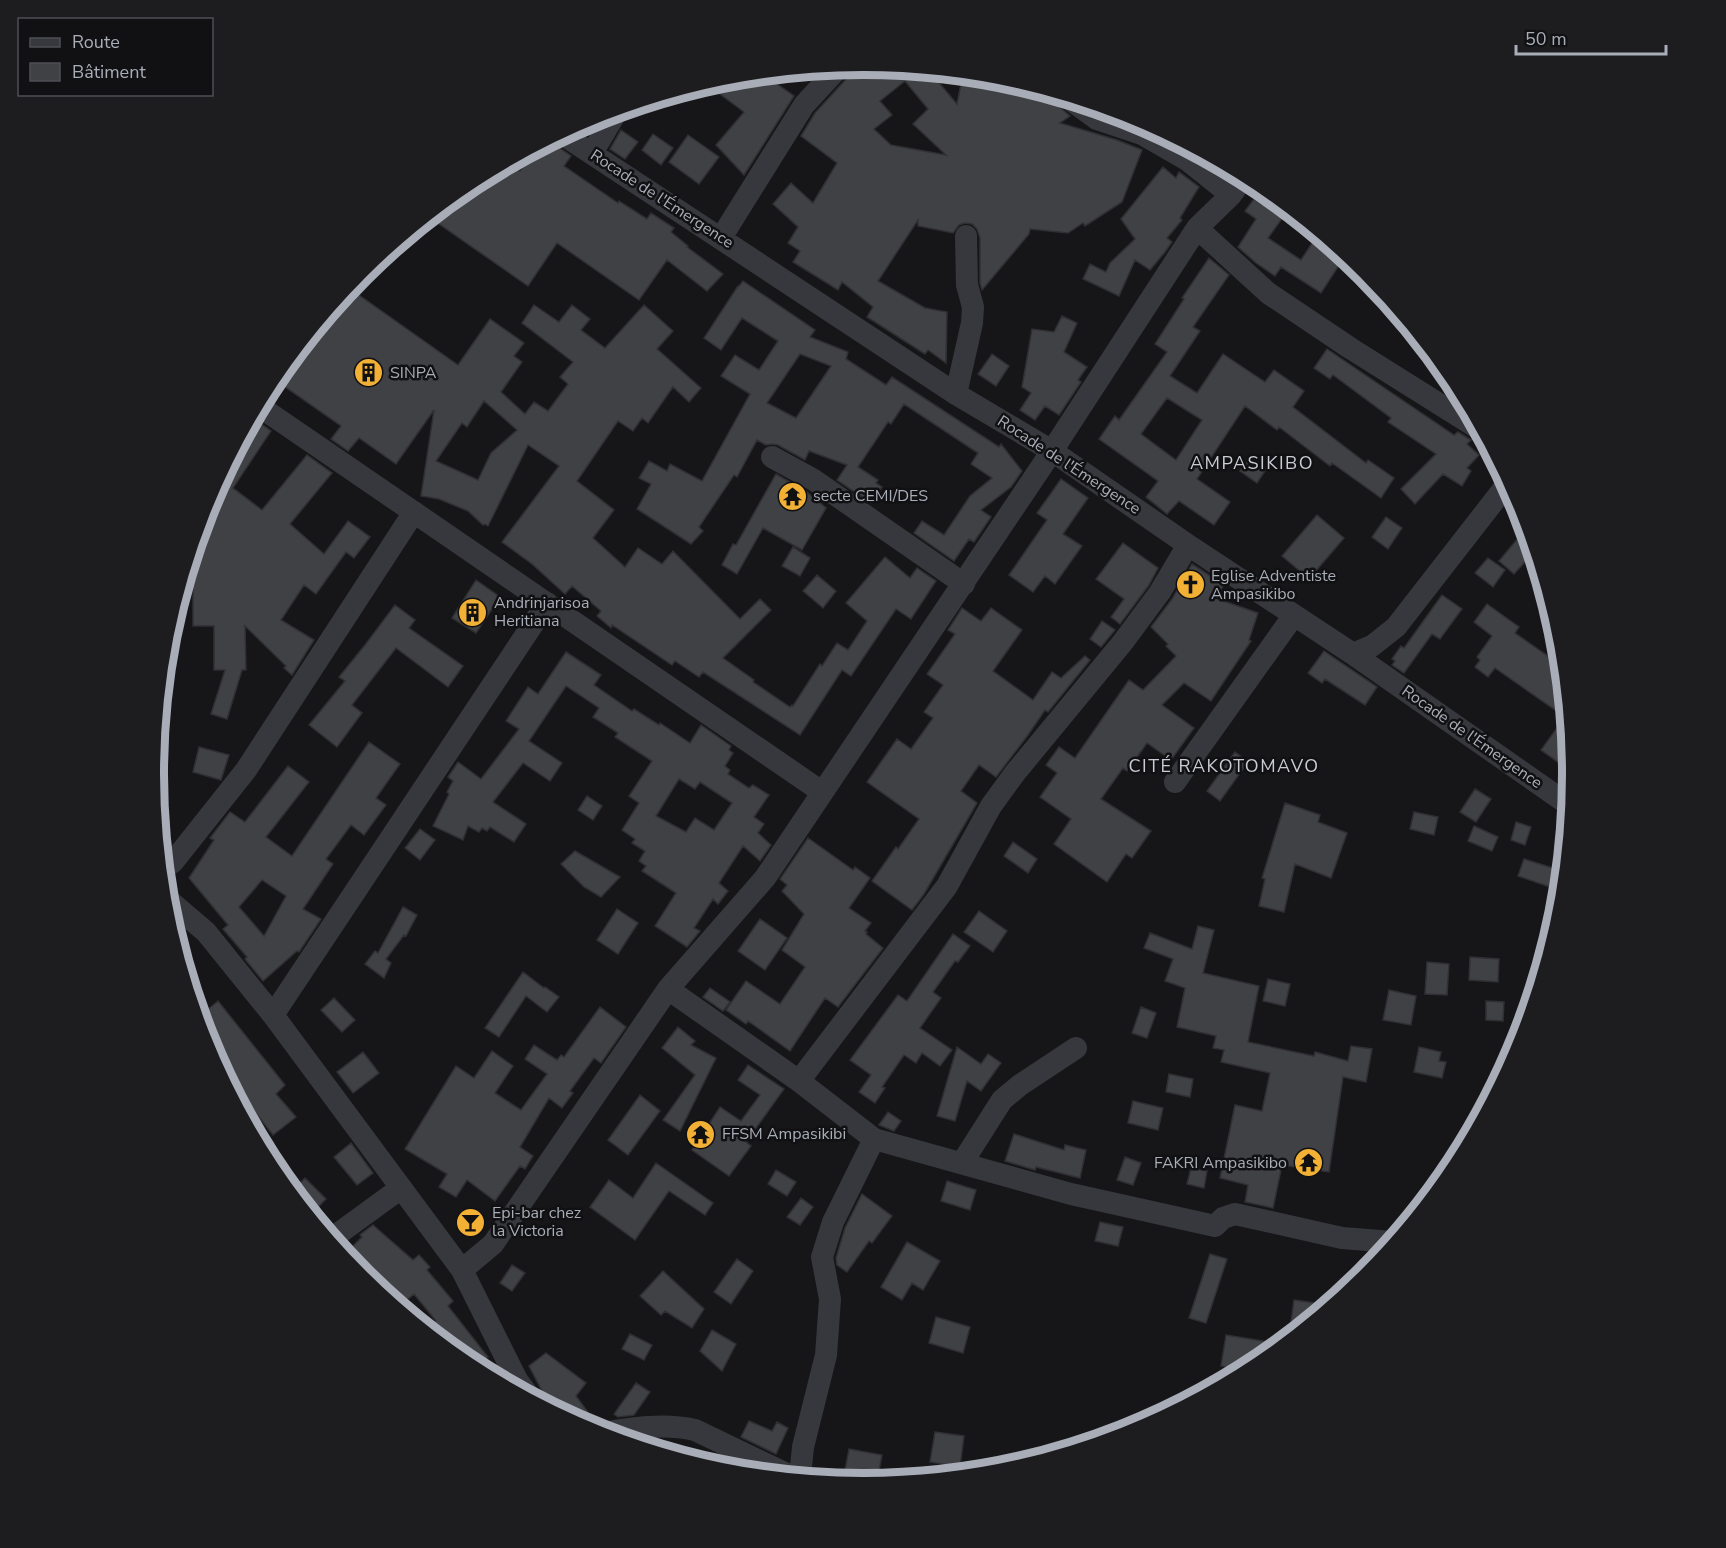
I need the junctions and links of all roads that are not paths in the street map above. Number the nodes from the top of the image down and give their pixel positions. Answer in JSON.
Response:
{"nodes":[{"id":1,"x":831,"y":76,"type":"edge"},
{"id":2,"x":1087,"y":112,"type":"edge"},
{"id":3,"x":610,"y":123,"type":"edge"},
{"id":4,"x":571,"y":139,"type":"edge"},
{"id":5,"x":592,"y":153,"type":"junction"},
{"id":6,"x":1237,"y":186,"type":"edge"},
{"id":7,"x":1197,"y":228,"type":"junction"},
{"id":8,"x":966,"y":236,"type":"dead end"},
{"id":9,"x":721,"y":238,"type":"junction"},
{"id":10,"x":956,"y":394,"type":"junction"},
{"id":11,"x":266,"y":411,"type":"edge"},
{"id":12,"x":1465,"y":420,"type":"edge"},
{"id":13,"x":1052,"y":451,"type":"junction"},
{"id":14,"x":772,"y":458,"type":"dead end"},
{"id":15,"x":1502,"y":491,"type":"edge"},
{"id":16,"x":414,"y":512,"type":"junction"},
{"id":17,"x":1188,"y":545,"type":"junction"},
{"id":18,"x":963,"y":584,"type":"junction"},
{"id":19,"x":547,"y":603,"type":"junction"},
{"id":20,"x":1294,"y":615,"type":"junction"},
{"id":21,"x":1353,"y":654,"type":"junction"},
{"id":22,"x":1175,"y":782,"type":"dead end"},
{"id":23,"x":822,"y":792,"type":"junction"},
{"id":24,"x":1561,"y":800,"type":"edge"},
{"id":25,"x":170,"y":864,"type":"edge"},
{"id":26,"x":177,"y":907,"type":"edge"},
{"id":27,"x":668,"y":989,"type":"junction"},
{"id":28,"x":273,"y":1015,"type":"junction"},
{"id":29,"x":1076,"y":1048,"type":"dead end"},
{"id":30,"x":799,"y":1081,"type":"junction"},
{"id":31,"x":874,"y":1139,"type":"junction"},
{"id":32,"x":962,"y":1163,"type":"junction"},
{"id":33,"x":401,"y":1188,"type":"junction"},
{"id":34,"x":337,"y":1235,"type":"edge"},
{"id":35,"x":1383,"y":1241,"type":"edge"},
{"id":36,"x":462,"y":1270,"type":"junction"},
{"id":37,"x":518,"y":1382,"type":"edge"},
{"id":38,"x":622,"y":1430,"type":"edge"},
{"id":39,"x":772,"y":1467,"type":"edge"},
{"id":40,"x":801,"y":1470,"type":"edge"}],
"edges":[{"from":1,"to":9,"type":"street"},
{"from":2,"to":6,"type":"street"},
{"from":3,"to":5,"type":"street"},
{"from":4,"to":5,"type":"street","name":"Rocade de l'Émergence"},
{"from":5,"to":9,"type":"street","name":"Rocade de l'Émergence"},
{"from":6,"to":7,"type":"street"},
{"from":7,"to":12,"type":"street"},
{"from":7,"to":13,"type":"street"},
{"from":8,"to":10,"type":"street"},
{"from":9,"to":10,"type":"street","name":"Rocade de l'Émergence"},
{"from":10,"to":13,"type":"street","name":"Rocade de l'Émergence"},
{"from":11,"to":16,"type":"street"},
{"from":13,"to":17,"type":"street","name":"Rocade de l'Émergence"},
{"from":13,"to":18,"type":"street"},
{"from":14,"to":18,"type":"street"},
{"from":15,"to":21,"type":"street"},
{"from":16,"to":19,"type":"street"},
{"from":16,"to":25,"type":"street"},
{"from":17,"to":20,"type":"street","name":"Rocade de l'Émergence"},
{"from":17,"to":30,"type":"street"},
{"from":18,"to":23,"type":"street"},
{"from":19,"to":23,"type":"street"},
{"from":19,"to":28,"type":"street"},
{"from":20,"to":21,"type":"street","name":"Rocade de l'Émergence"},
{"from":20,"to":22,"type":"street"},
{"from":21,"to":24,"type":"street","name":"Rocade de l'Émergence"},
{"from":23,"to":27,"type":"street"},
{"from":26,"to":28,"type":"street"},
{"from":27,"to":30,"type":"street"},
{"from":27,"to":36,"type":"street"},
{"from":28,"to":33,"type":"street"},
{"from":29,"to":32,"type":"street"},
{"from":30,"to":31,"type":"street"},
{"from":31,"to":32,"type":"street"},
{"from":31,"to":40,"type":"street"},
{"from":32,"to":35,"type":"street"},
{"from":33,"to":34,"type":"street"},
{"from":33,"to":36,"type":"street"},
{"from":36,"to":37,"type":"street"},
{"from":38,"to":39,"type":"street"}]}
